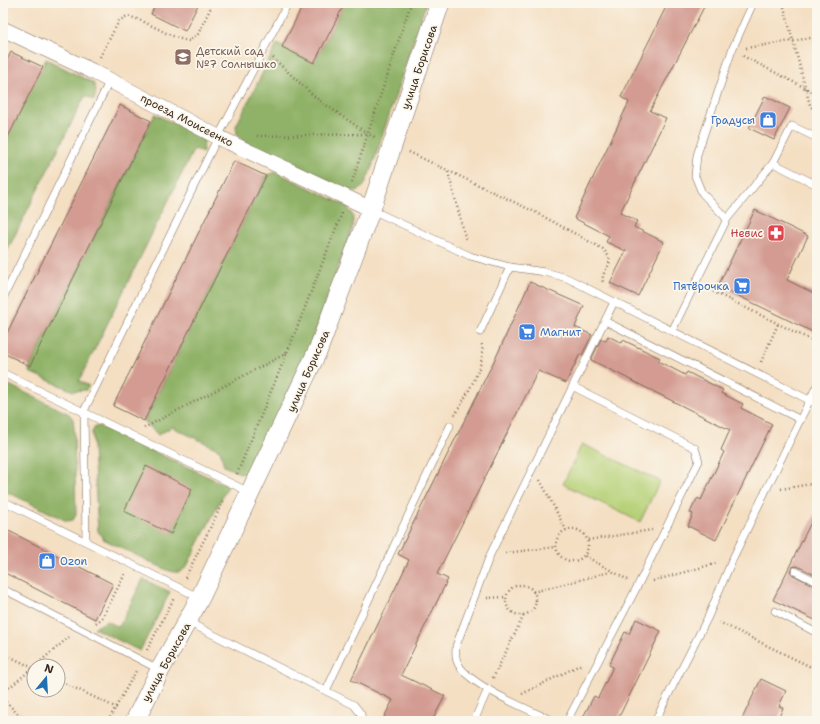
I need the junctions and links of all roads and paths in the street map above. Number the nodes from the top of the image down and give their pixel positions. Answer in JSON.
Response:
{"nodes":[{"id":1,"x":212,"y":3,"type":"edge"},
{"id":2,"x":288,"y":3,"type":"edge"},
{"id":3,"x":411,"y":3,"type":"edge"},
{"id":4,"x":440,"y":3,"type":"edge"},
{"id":5,"x":753,"y":3,"type":"edge"},
{"id":6,"x":783,"y":3,"type":"edge"},
{"id":7,"x":4,"y":32,"type":"edge"},
{"id":8,"x":817,"y":37,"type":"edge"},
{"id":9,"x":793,"y":41,"type":"junction"},
{"id":10,"x":264,"y":49,"type":"junction"},
{"id":11,"x":732,"y":50,"type":"junction"},
{"id":12,"x":92,"y":71,"type":"junction"},
{"id":13,"x":110,"y":80,"type":"junction"},
{"id":14,"x":806,"y":88,"type":"junction"},
{"id":15,"x":817,"y":94,"type":"edge"},
{"id":16,"x":817,"y":115,"type":"edge"},
{"id":17,"x":368,"y":134,"type":"junction"},
{"id":18,"x":250,"y":136,"type":"dead end"},
{"id":19,"x":218,"y":137,"type":"junction"},
{"id":20,"x":817,"y":138,"type":"edge"},
{"id":21,"x":393,"y":145,"type":"junction"},
{"id":22,"x":773,"y":163,"type":"junction"},
{"id":23,"x":448,"y":171,"type":"junction"},
{"id":24,"x":817,"y":185,"type":"edge"},
{"id":25,"x":347,"y":198,"type":"junction"},
{"id":26,"x":371,"y":209,"type":"junction"},
{"id":27,"x":727,"y":220,"type":"junction"},
{"id":28,"x":470,"y":256,"type":"junction"},
{"id":29,"x":510,"y":267,"type":"junction"},
{"id":30,"x":696,"y":283,"type":"junction"},
{"id":31,"x":604,"y":285,"type":"dead end"},
{"id":32,"x":3,"y":298,"type":"edge"},
{"id":33,"x":614,"y":302,"type":"junction"},
{"id":34,"x":605,"y":321,"type":"junction"},
{"id":35,"x":778,"y":324,"type":"junction"},
{"id":36,"x":672,"y":331,"type":"junction"},
{"id":37,"x":480,"y":332,"type":"joint"},
{"id":38,"x":817,"y":343,"type":"edge"},
{"id":39,"x":287,"y":353,"type":"junction"},
{"id":40,"x":754,"y":360,"type":"dead end"},
{"id":41,"x":761,"y":363,"type":"junction"},
{"id":42,"x":768,"y":366,"type":"dead end"},
{"id":43,"x":3,"y":373,"type":"edge"},
{"id":44,"x":817,"y":385,"type":"edge"},
{"id":45,"x":574,"y":387,"type":"junction"},
{"id":46,"x":810,"y":401,"type":"junction"},
{"id":47,"x":817,"y":404,"type":"edge"},
{"id":48,"x":84,"y":411,"type":"junction"},
{"id":49,"x":801,"y":420,"type":"junction"},
{"id":50,"x":450,"y":426,"type":"joint"},
{"id":51,"x":132,"y":435,"type":"junction"},
{"id":52,"x":533,"y":465,"type":"junction"},
{"id":53,"x":817,"y":483,"type":"edge"},
{"id":54,"x":233,"y":484,"type":"junction"},
{"id":55,"x":767,"y":491,"type":"junction"},
{"id":56,"x":252,"y":493,"type":"junction"},
{"id":57,"x":3,"y":501,"type":"edge"},
{"id":58,"x":666,"y":527,"type":"junction"},
{"id":59,"x":566,"y":530,"type":"junction"},
{"id":60,"x":588,"y":540,"type":"junction"},
{"id":61,"x":86,"y":542,"type":"junction"},
{"id":62,"x":556,"y":547,"type":"junction"},
{"id":63,"x":490,"y":555,"type":"junction"},
{"id":64,"x":585,"y":556,"type":"junction"},
{"id":65,"x":733,"y":558,"type":"junction"},
{"id":66,"x":795,"y":571,"type":"dead end"},
{"id":67,"x":611,"y":572,"type":"junction"},
{"id":68,"x":817,"y":582,"type":"edge"},
{"id":69,"x":638,"y":585,"type":"junction"},
{"id":70,"x":180,"y":588,"type":"junction"},
{"id":71,"x":3,"y":589,"type":"edge"},
{"id":72,"x":533,"y":592,"type":"junction"},
{"id":73,"x":506,"y":597,"type":"junction"},
{"id":74,"x":200,"y":598,"type":"junction"},
{"id":75,"x":472,"y":599,"type":"junction"},
{"id":76,"x":776,"y":612,"type":"dead end"},
{"id":77,"x":524,"y":615,"type":"junction"},
{"id":78,"x":708,"y":617,"type":"junction"},
{"id":79,"x":188,"y":622,"type":"junction"},
{"id":80,"x":817,"y":633,"type":"edge"},
{"id":81,"x":3,"y":653,"type":"edge"},
{"id":82,"x":602,"y":654,"type":"junction"},
{"id":83,"x":141,"y":661,"type":"junction"},
{"id":84,"x":26,"y":663,"type":"edge"},
{"id":85,"x":160,"y":670,"type":"junction"},
{"id":86,"x":817,"y":670,"type":"edge"},
{"id":87,"x":26,"y":674,"type":"edge"},
{"id":88,"x":66,"y":684,"type":"edge"},
{"id":89,"x":488,"y":689,"type":"junction"},
{"id":90,"x":326,"y":691,"type":"junction"},
{"id":91,"x":3,"y":693,"type":"edge"},
{"id":92,"x":3,"y":699,"type":"edge"},
{"id":93,"x":509,"y":700,"type":"junction"},
{"id":94,"x":116,"y":708,"type":"junction"},
{"id":95,"x":136,"y":719,"type":"edge"},
{"id":96,"x":25,"y":721,"type":"edge"},
{"id":97,"x":108,"y":721,"type":"edge"},
{"id":98,"x":362,"y":721,"type":"edge"},
{"id":99,"x":474,"y":721,"type":"edge"},
{"id":100,"x":553,"y":721,"type":"edge"},
{"id":101,"x":567,"y":721,"type":"edge"},
{"id":102,"x":655,"y":721,"type":"edge"}],
"edges":[{"from":1,"to":12,"type":"path"},
{"from":2,"to":10,"type":"lane"},
{"from":3,"to":17,"type":"path"},
{"from":4,"to":21,"type":"street","name":"улица Борисова"},
{"from":5,"to":11,"type":"lane"},
{"from":6,"to":9,"type":"path"},
{"from":7,"to":12,"type":"street","name":"проезд Моисеенко"},
{"from":8,"to":9,"type":"path"},
{"from":9,"to":11,"type":"path"},
{"from":9,"to":14,"type":"path"},
{"from":10,"to":17,"type":"path"},
{"from":10,"to":19,"type":"lane"},
{"from":11,"to":14,"type":"path"},
{"from":11,"to":27,"type":"lane"},
{"from":12,"to":13,"type":"street","name":"проезд Моисеенко"},
{"from":13,"to":19,"type":"street","name":"проезд Моисеенко"},
{"from":13,"to":32,"type":"lane"},
{"from":14,"to":15,"type":"path"},
{"from":14,"to":16,"type":"path"},
{"from":17,"to":18,"type":"path"},
{"from":17,"to":21,"type":"path"},
{"from":17,"to":25,"type":"path"},
{"from":19,"to":25,"type":"street","name":"проезд Моисеенко"},
{"from":19,"to":48,"type":"lane"},
{"from":20,"to":22,"type":"lane"},
{"from":21,"to":23,"type":"path"},
{"from":21,"to":26,"type":"street","name":"улица Борисова"},
{"from":22,"to":24,"type":"lane"},
{"from":22,"to":27,"type":"lane"},
{"from":23,"to":28,"type":"path"},
{"from":23,"to":31,"type":"path"},
{"from":25,"to":26,"type":"street","name":"проезд Моисеенко"},
{"from":25,"to":39,"type":"path"},
{"from":26,"to":28,"type":"lane"},
{"from":26,"to":56,"type":"street","name":"улица Борисова"},
{"from":27,"to":30,"type":"lane"},
{"from":28,"to":29,"type":"lane"},
{"from":29,"to":33,"type":"lane"},
{"from":29,"to":37,"type":"lane"},
{"from":30,"to":35,"type":"path"},
{"from":30,"to":36,"type":"lane"},
{"from":33,"to":34,"type":"lane"},
{"from":33,"to":36,"type":"lane"},
{"from":34,"to":45,"type":"lane"},
{"from":34,"to":49,"type":"lane"},
{"from":35,"to":38,"type":"path"},
{"from":35,"to":41,"type":"path"},
{"from":36,"to":46,"type":"lane"},
{"from":37,"to":50,"type":"path"},
{"from":39,"to":51,"type":"path"},
{"from":39,"to":54,"type":"path"},
{"from":40,"to":41,"type":"path"},
{"from":41,"to":42,"type":"path"},
{"from":43,"to":48,"type":"lane"},
{"from":44,"to":46,"type":"lane"},
{"from":45,"to":52,"type":"lane"},
{"from":45,"to":58,"type":"lane"},
{"from":46,"to":47,"type":"lane"},
{"from":46,"to":49,"type":"lane"},
{"from":48,"to":51,"type":"lane"},
{"from":48,"to":61,"type":"lane"},
{"from":49,"to":55,"type":"lane"},
{"from":50,"to":90,"type":"lane"},
{"from":51,"to":54,"type":"lane"},
{"from":52,"to":59,"type":"path"},
{"from":52,"to":63,"type":"lane"},
{"from":53,"to":55,"type":"path"},
{"from":54,"to":56,"type":"lane"},
{"from":54,"to":70,"type":"path"},
{"from":55,"to":65,"type":"lane"},
{"from":56,"to":74,"type":"street","name":"улица Борисова"},
{"from":57,"to":61,"type":"lane"},
{"from":58,"to":60,"type":"path"},
{"from":58,"to":69,"type":"lane"},
{"from":59,"to":60,"type":"path"},
{"from":59,"to":62,"type":"path"},
{"from":60,"to":64,"type":"path"},
{"from":61,"to":70,"type":"lane"},
{"from":62,"to":63,"type":"path"},
{"from":62,"to":64,"type":"path"},
{"from":63,"to":75,"type":"lane"},
{"from":64,"to":67,"type":"path"},
{"from":65,"to":69,"type":"path"},
{"from":65,"to":78,"type":"lane"},
{"from":66,"to":68,"type":"lane"},
{"from":67,"to":69,"type":"path"},
{"from":67,"to":72,"type":"path"},
{"from":69,"to":82,"type":"lane"},
{"from":70,"to":74,"type":"lane"},
{"from":70,"to":83,"type":"path"},
{"from":71,"to":83,"type":"lane"},
{"from":72,"to":73,"type":"path"},
{"from":72,"to":77,"type":"path"},
{"from":73,"to":75,"type":"path"},
{"from":73,"to":77,"type":"path"},
{"from":74,"to":79,"type":"street","name":"улица Борисова"},
{"from":75,"to":89,"type":"lane"},
{"from":76,"to":80,"type":"lane"},
{"from":77,"to":89,"type":"path"},
{"from":78,"to":86,"type":"path"},
{"from":78,"to":102,"type":"lane"},
{"from":79,"to":85,"type":"street","name":"улица Борисова"},
{"from":79,"to":90,"type":"lane"},
{"from":81,"to":84,"type":"path"},
{"from":82,"to":93,"type":"path"},
{"from":82,"to":101,"type":"lane"},
{"from":83,"to":85,"type":"lane"},
{"from":83,"to":94,"type":"path"},
{"from":85,"to":95,"type":"street","name":"улица Борисова"},
{"from":87,"to":91,"type":"path"},
{"from":88,"to":94,"type":"path"},
{"from":89,"to":93,"type":"lane"},
{"from":89,"to":99,"type":"lane"},
{"from":90,"to":98,"type":"lane"},
{"from":92,"to":96,"type":"path"},
{"from":93,"to":100,"type":"lane"},
{"from":94,"to":95,"type":"path"},
{"from":94,"to":97,"type":"path"}]}
